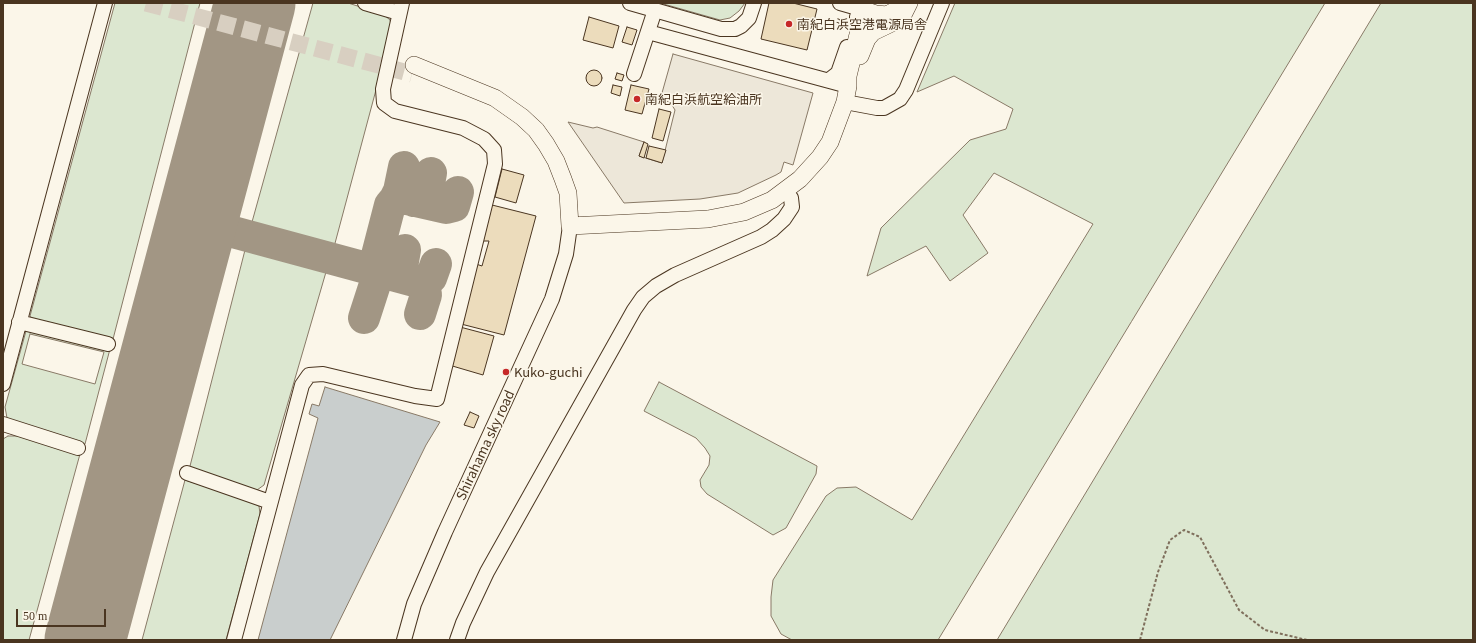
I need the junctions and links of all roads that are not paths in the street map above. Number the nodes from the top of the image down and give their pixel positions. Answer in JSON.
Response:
{"nodes":[{"id":1,"x":105,"y":3,"type":"edge"},
{"id":2,"x":365,"y":3,"type":"edge"},
{"id":3,"x":630,"y":3,"type":"edge"},
{"id":4,"x":754,"y":3,"type":"edge"},
{"id":5,"x":840,"y":3,"type":"edge"},
{"id":6,"x":902,"y":3,"type":"edge"},
{"id":7,"x":909,"y":3,"type":"edge"},
{"id":8,"x":942,"y":3,"type":"edge"},
{"id":9,"x":862,"y":6,"type":"edge"},
{"id":10,"x":400,"y":8,"type":"edge"},
{"id":11,"x":655,"y":10,"type":"junction"},
{"id":12,"x":648,"y":32,"type":"junction"},
{"id":13,"x":413,"y":70,"type":"tunnel mouth"},
{"id":14,"x":634,"y":74,"type":"dead end"},
{"id":15,"x":829,"y":80,"type":"junction"},
{"id":16,"x":848,"y":86,"type":"junction"},
{"id":17,"x":845,"y":102,"type":"junction"},
{"id":18,"x":786,"y":191,"type":"junction"},
{"id":19,"x":570,"y":226,"type":"junction"},
{"id":20,"x":19,"y":322,"type":"junction"},
{"id":21,"x":108,"y":344,"type":"dead end"},
{"id":22,"x":3,"y":384,"type":"edge"},
{"id":23,"x":3,"y":424,"type":"edge"},
{"id":24,"x":78,"y":448,"type":"dead end"},
{"id":25,"x":187,"y":473,"type":"dead end"},
{"id":26,"x":270,"y":502,"type":"junction"},
{"id":27,"x":234,"y":640,"type":"edge"},
{"id":28,"x":404,"y":640,"type":"edge"},
{"id":29,"x":457,"y":640,"type":"edge"}],
"edges":[{"from":1,"to":20,"type":"street"},
{"from":2,"to":10,"type":"street"},
{"from":3,"to":11,"type":"street"},
{"from":4,"to":11,"type":"street"},
{"from":5,"to":9,"type":"street"},
{"from":6,"to":9,"type":"main road"},
{"from":7,"to":16,"type":"main road"},
{"from":8,"to":17,"type":"street"},
{"from":9,"to":15,"type":"street"},
{"from":9,"to":16,"type":"main road"},
{"from":10,"to":26,"type":"street"},
{"from":11,"to":12,"type":"street"},
{"from":12,"to":14,"type":"street"},
{"from":12,"to":15,"type":"street"},
{"from":13,"to":19,"type":"main road"},
{"from":15,"to":16,"type":"street"},
{"from":16,"to":17,"type":"main road"},
{"from":17,"to":18,"type":"main road"},
{"from":18,"to":19,"type":"main road"},
{"from":18,"to":29,"type":"street"},
{"from":19,"to":28,"type":"street","name":"Shirahama sky road"},
{"from":20,"to":21,"type":"street"},
{"from":20,"to":22,"type":"street"},
{"from":23,"to":24,"type":"street"},
{"from":25,"to":26,"type":"street"},
{"from":26,"to":27,"type":"street"}]}
